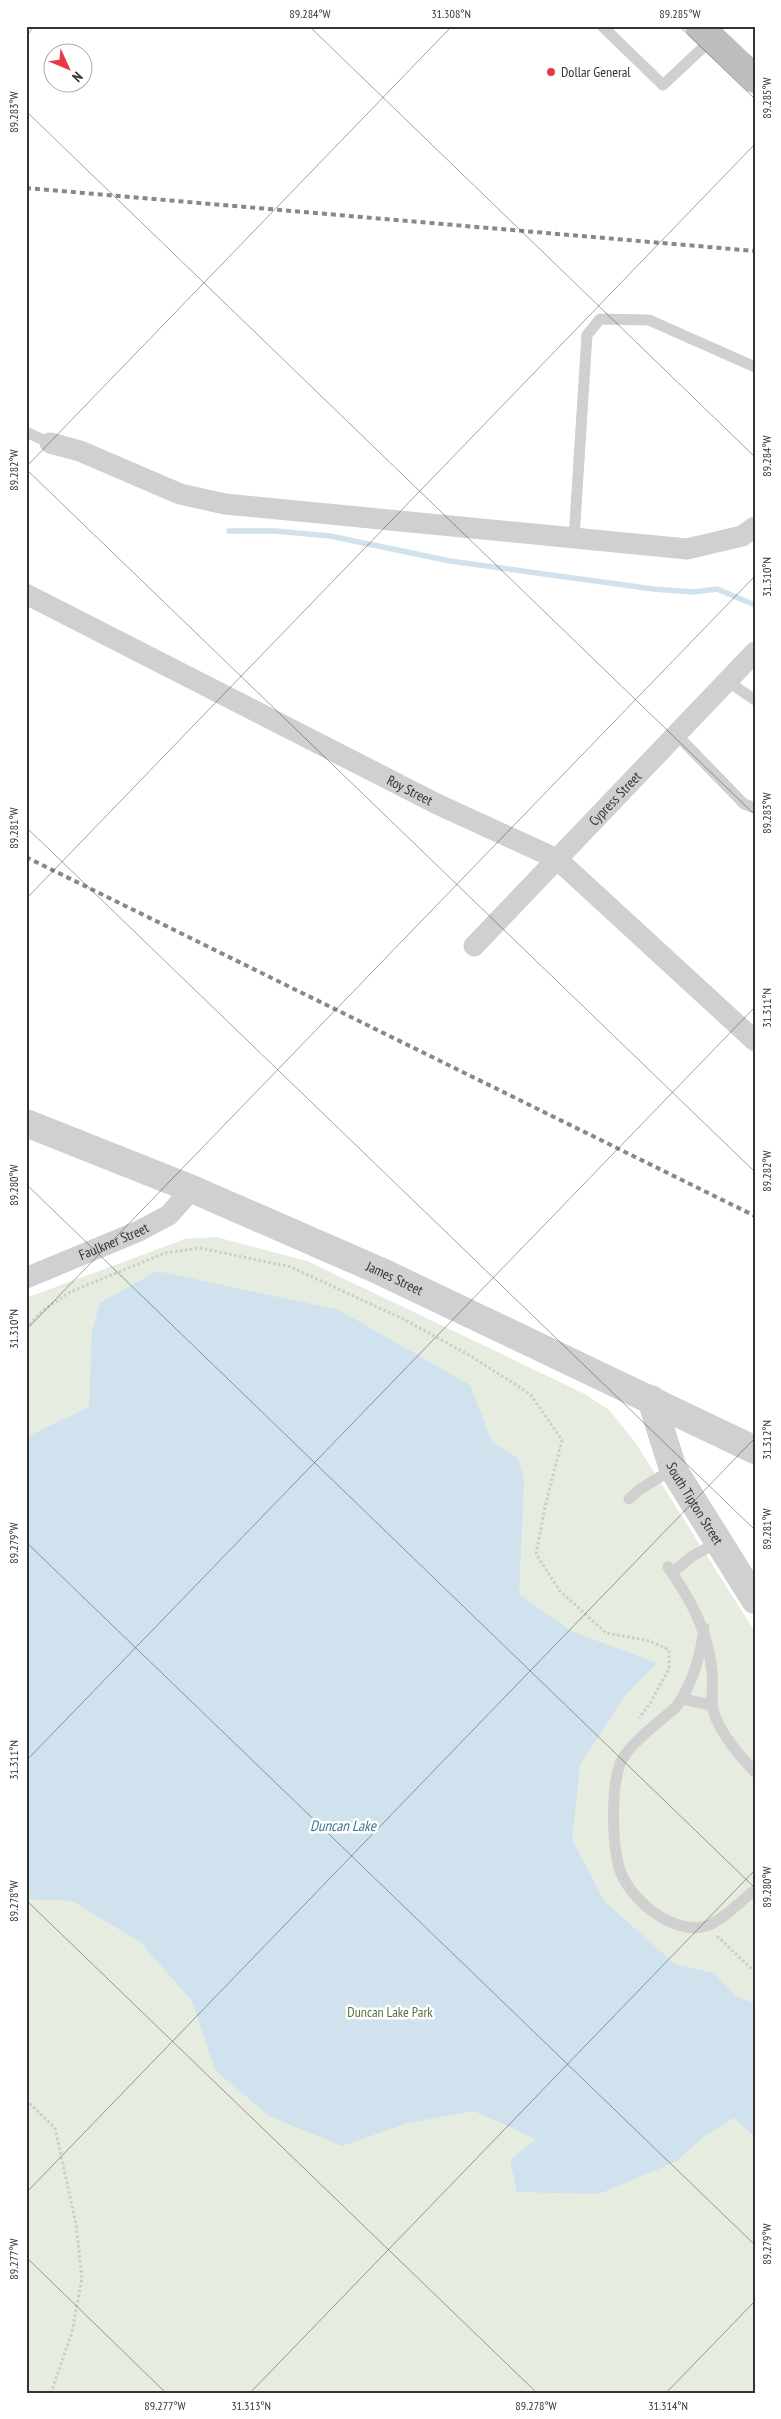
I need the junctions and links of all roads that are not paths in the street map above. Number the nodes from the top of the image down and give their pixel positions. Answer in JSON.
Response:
{"nodes":[{"id":1,"x":602,"y":26,"type":"edge"},
{"id":2,"x":706,"y":32,"type":"edge"},
{"id":3,"x":755,"y":79,"type":"edge"},
{"id":4,"x":755,"y":367,"type":"edge"},
{"id":5,"x":26,"y":432,"type":"edge"},
{"id":6,"x":50,"y":443,"type":"joint"},
{"id":7,"x":755,"y":527,"type":"edge"},
{"id":8,"x":574,"y":538,"type":"junction"},
{"id":9,"x":26,"y":594,"type":"edge"},
{"id":10,"x":755,"y":652,"type":"edge"},
{"id":11,"x":728,"y":681,"type":"junction"},
{"id":12,"x":755,"y":700,"type":"edge"},
{"id":13,"x":676,"y":734,"type":"junction"},
{"id":14,"x":755,"y":808,"type":"edge"},
{"id":15,"x":556,"y":859,"type":"junction"},
{"id":16,"x":474,"y":946,"type":"dead end"},
{"id":17,"x":755,"y":1041,"type":"edge"},
{"id":18,"x":26,"y":1123,"type":"edge"},
{"id":19,"x":192,"y":1189,"type":"junction"},
{"id":20,"x":26,"y":1278,"type":"edge"},
{"id":21,"x":651,"y":1399,"type":"junction"},
{"id":22,"x":755,"y":1450,"type":"edge"},
{"id":23,"x":673,"y":1469,"type":"junction"},
{"id":24,"x":629,"y":1499,"type":"dead end"},
{"id":25,"x":718,"y":1542,"type":"junction"},
{"id":26,"x":755,"y":1600,"type":"edge"},
{"id":27,"x":704,"y":1628,"type":"junction"},
{"id":28,"x":682,"y":1699,"type":"junction"},
{"id":29,"x":712,"y":1705,"type":"junction"},
{"id":30,"x":755,"y":1772,"type":"edge"},
{"id":31,"x":755,"y":1890,"type":"edge"}],
"edges":[{"from":1,"to":2,"type":"lane"},
{"from":2,"to":3,"type":"main road"},
{"from":4,"to":8,"type":"lane"},
{"from":5,"to":6,"type":"lane"},
{"from":6,"to":8,"type":"street"},
{"from":7,"to":8,"type":"street"},
{"from":9,"to":15,"type":"street","name":"Roy Street"},
{"from":10,"to":11,"type":"street","name":"Cypress Street"},
{"from":11,"to":12,"type":"lane"},
{"from":11,"to":13,"type":"street","name":"Cypress Street"},
{"from":13,"to":14,"type":"lane"},
{"from":13,"to":15,"type":"street","name":"Cypress Street"},
{"from":15,"to":16,"type":"street","name":"Cypress Street"},
{"from":15,"to":17,"type":"street","name":"Roy Street"},
{"from":18,"to":19,"type":"street","name":"James Street"},
{"from":19,"to":20,"type":"street","name":"Faulkner Street"},
{"from":19,"to":21,"type":"street","name":"James Street"},
{"from":21,"to":22,"type":"street","name":"James Street"},
{"from":21,"to":23,"type":"street","name":"South Tipton Street"},
{"from":23,"to":24,"type":"lane"},
{"from":23,"to":25,"type":"street","name":"South Tipton Street"},
{"from":25,"to":26,"type":"street","name":"South Tipton Street"},
{"from":25,"to":27,"type":"lane"},
{"from":27,"to":28,"type":"lane"},
{"from":27,"to":29,"type":"lane"},
{"from":28,"to":29,"type":"lane"},
{"from":28,"to":31,"type":"lane"},
{"from":29,"to":30,"type":"lane"}]}
